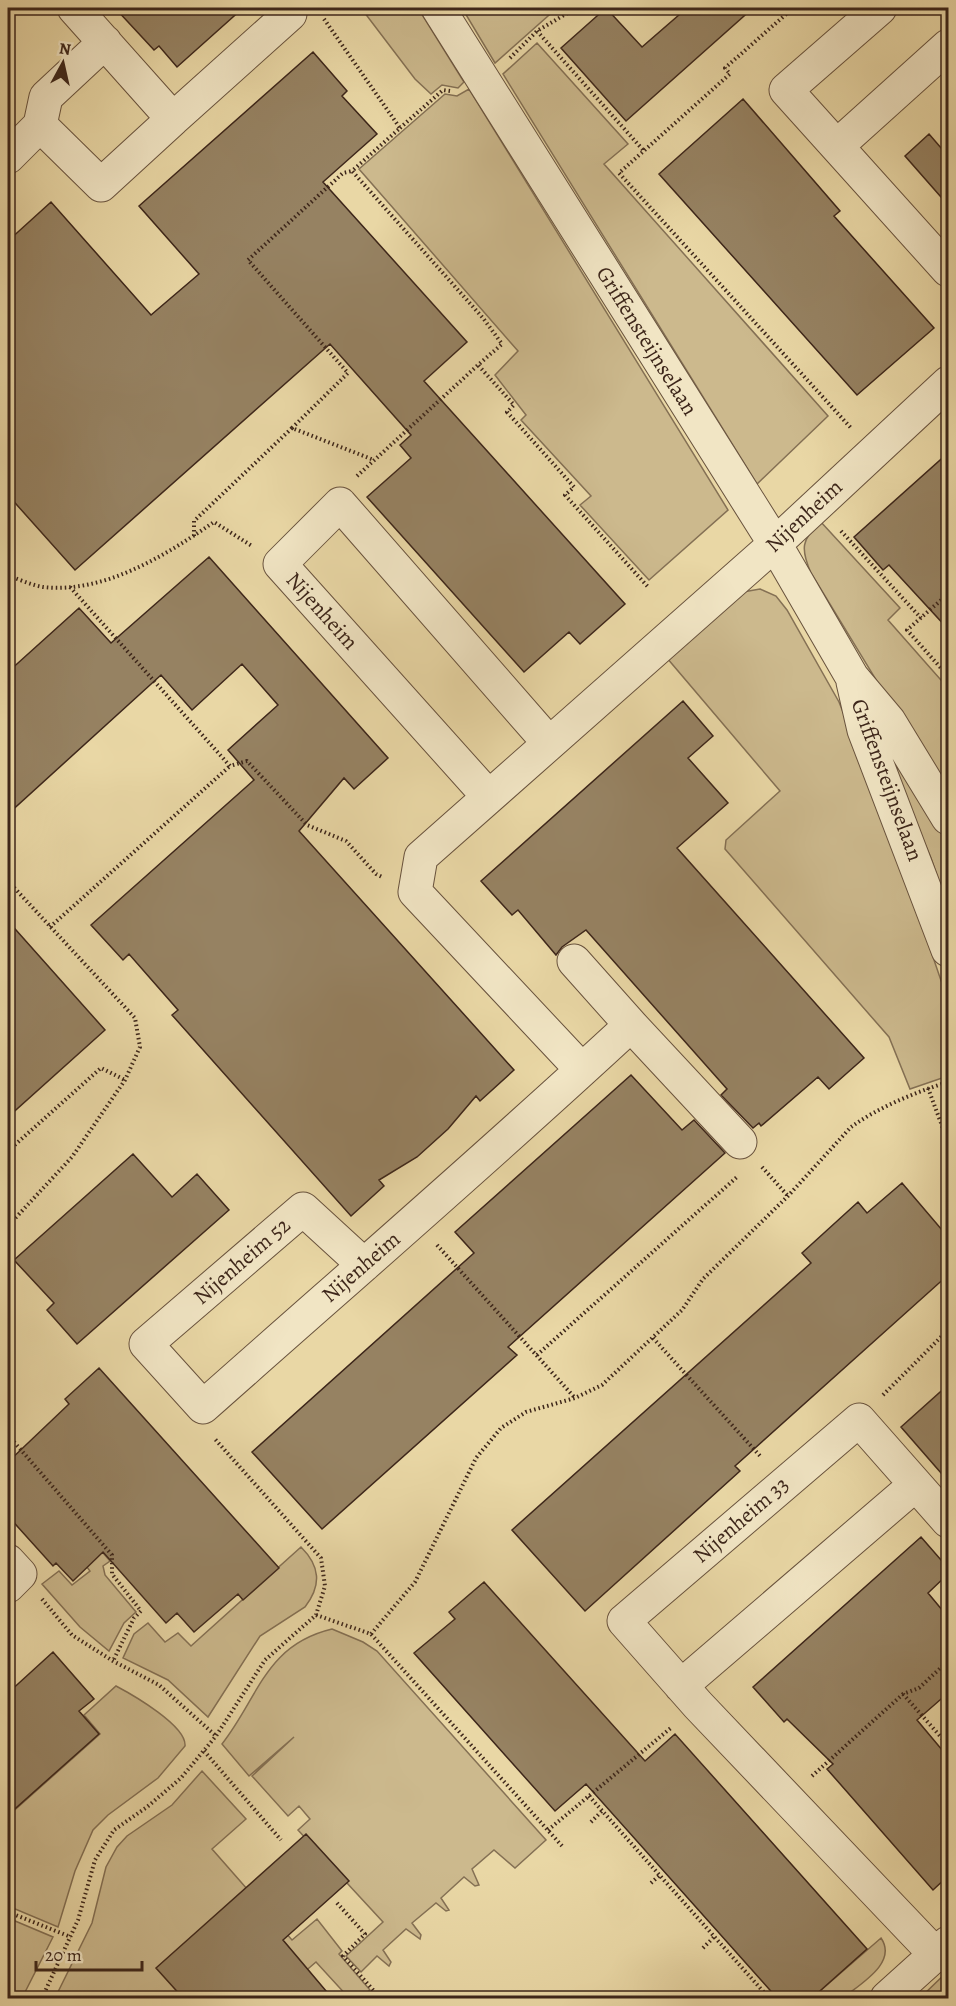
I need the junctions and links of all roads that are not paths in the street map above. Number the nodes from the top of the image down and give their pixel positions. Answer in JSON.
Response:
{"nodes":[{"id":1,"x":74,"y":8,"type":"edge"},
{"id":2,"x":438,"y":8,"type":"edge"},
{"id":3,"x":880,"y":8,"type":"edge"},
{"id":4,"x":290,"y":15,"type":"dead end"},
{"id":5,"x":105,"y":42,"type":"junction"},
{"id":6,"x":948,"y":46,"type":"edge"},
{"id":7,"x":173,"y":119,"type":"junction"},
{"id":8,"x":40,"y":125,"type":"junction"},
{"id":9,"x":837,"y":146,"type":"junction"},
{"id":10,"x":8,"y":157,"type":"edge"},
{"id":11,"x":948,"y":270,"type":"edge"},
{"id":12,"x":948,"y":383,"type":"edge"},
{"id":13,"x":775,"y":544,"type":"junction"},
{"id":14,"x":852,"y":677,"type":"junction"},
{"id":15,"x":549,"y":743,"type":"junction"},
{"id":16,"x":488,"y":796,"type":"junction"},
{"id":17,"x":948,"y":818,"type":"edge"},
{"id":18,"x":948,"y":950,"type":"edge"},
{"id":19,"x":574,"y":961,"type":"dead end"},
{"id":20,"x":631,"y":1025,"type":"junction"},
{"id":21,"x":582,"y":1071,"type":"junction"},
{"id":22,"x":744,"y":1155,"type":"road end"},
{"id":23,"x":364,"y":1265,"type":"junction"},
{"id":24,"x":203,"y":1407,"type":"joint"},
{"id":25,"x":915,"y":1485,"type":"junction"},
{"id":26,"x":948,"y":1521,"type":"edge"},
{"id":27,"x":690,"y":1696,"type":"junction"},
{"id":28,"x":943,"y":1949,"type":"edge"},
{"id":29,"x":887,"y":1998,"type":"edge"}],
"edges":[{"from":1,"to":5,"type":"street"},
{"from":2,"to":13,"type":"street","name":"Griffensteijnselaan"},
{"from":3,"to":9,"type":"street"},
{"from":4,"to":7,"type":"street"},
{"from":5,"to":7,"type":"street"},
{"from":5,"to":8,"type":"street"},
{"from":6,"to":9,"type":"street"},
{"from":7,"to":8,"type":"street"},
{"from":8,"to":10,"type":"street"},
{"from":9,"to":11,"type":"street"},
{"from":12,"to":13,"type":"street","name":"Nijenheim"},
{"from":13,"to":14,"type":"street","name":"Griffensteijnselaan"},
{"from":13,"to":15,"type":"street","name":"Nijenheim"},
{"from":14,"to":17,"type":"street","name":"Griffensteijnselaan"},
{"from":14,"to":18,"type":"street","name":"Griffensteijnselaan"},
{"from":15,"to":16,"type":"street","name":"Nijenheim"},
{"from":15,"to":16,"type":"street","name":"Nijenheim"},
{"from":16,"to":21,"type":"street","name":"Nijenheim"},
{"from":19,"to":20,"type":"street"},
{"from":20,"to":21,"type":"street","name":"Nijenheim"},
{"from":20,"to":22,"type":"street"},
{"from":21,"to":23,"type":"street","name":"Nijenheim"},
{"from":23,"to":24,"type":"street","name":"Nijenheim"},
{"from":23,"to":24,"type":"street","name":"Nijenheim 52"},
{"from":25,"to":26,"type":"street"},
{"from":25,"to":27,"type":"street"},
{"from":25,"to":27,"type":"street","name":"Nijenheim 33"},
{"from":27,"to":28,"type":"street","name":"Nijenheim 33"},
{"from":28,"to":29,"type":"street"}]}
